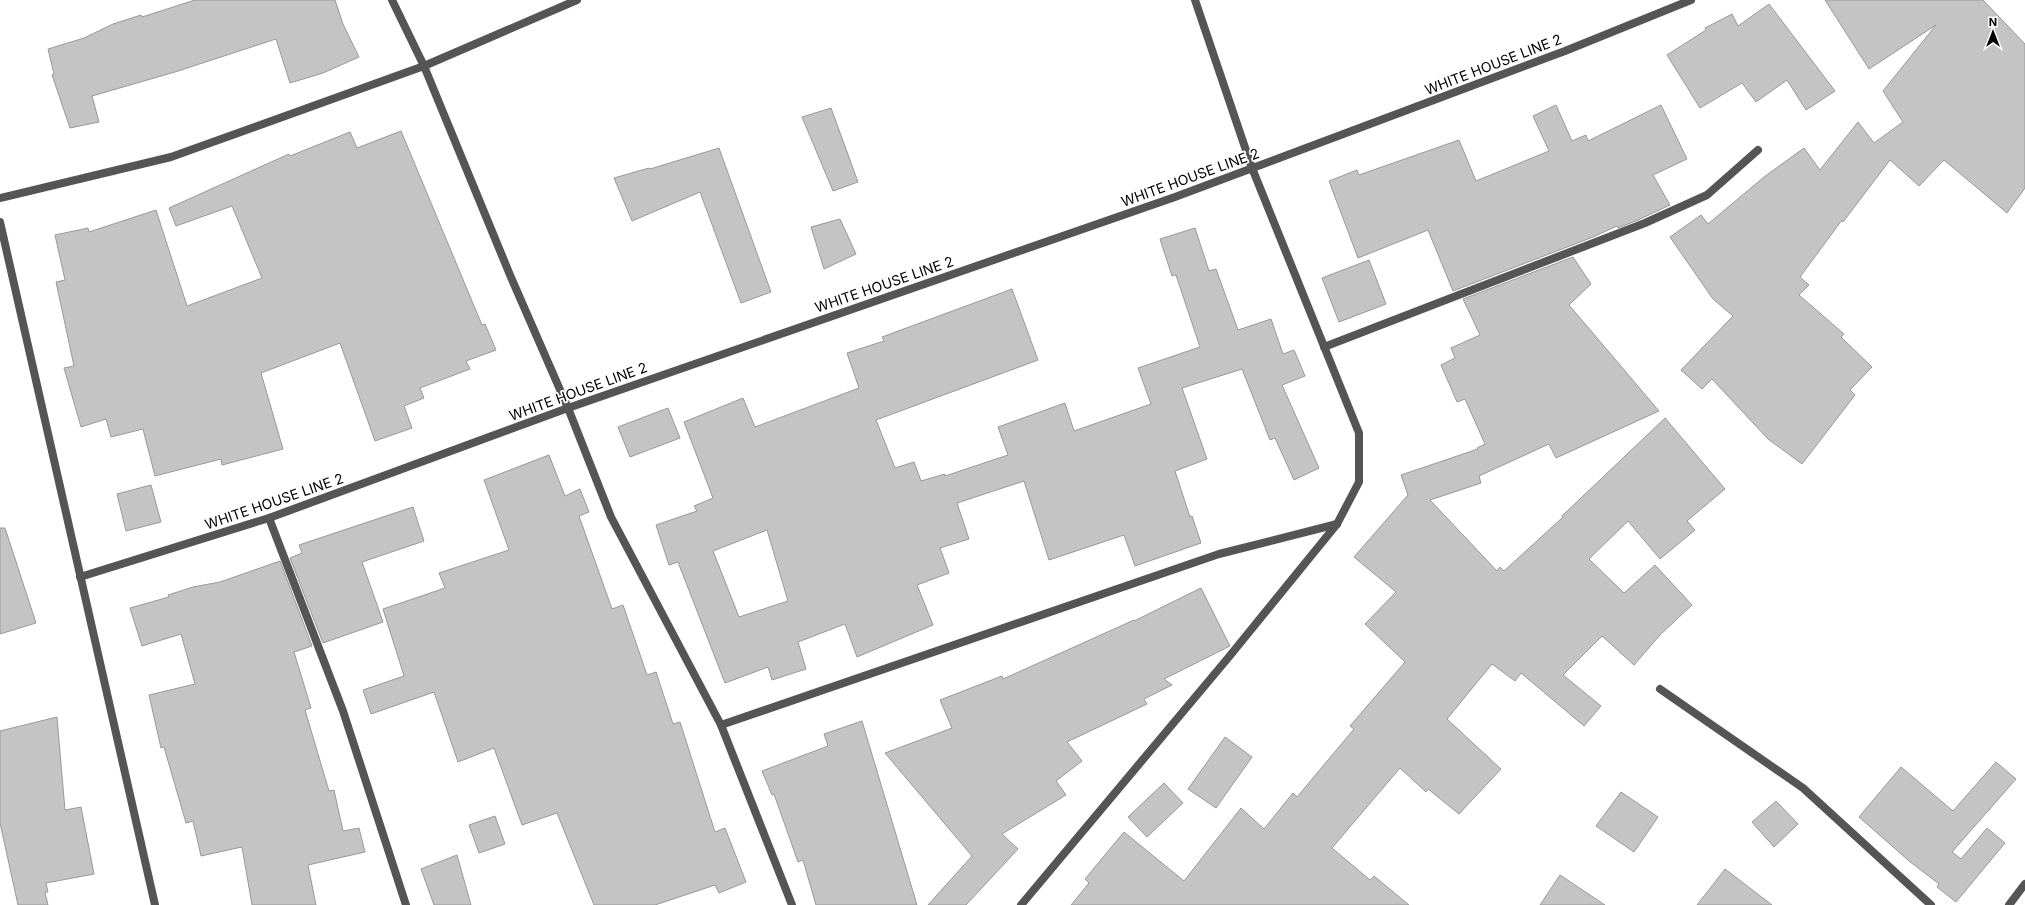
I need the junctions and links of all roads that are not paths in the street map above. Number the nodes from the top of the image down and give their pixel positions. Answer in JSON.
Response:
{"nodes":[{"id":1,"x":392,"y":0,"type":"edge"},
{"id":2,"x":577,"y":0,"type":"edge"},
{"id":3,"x":1195,"y":0,"type":"edge"},
{"id":4,"x":1691,"y":0,"type":"edge"},
{"id":5,"x":424,"y":66,"type":"junction"},
{"id":6,"x":1758,"y":150,"type":"dead end"},
{"id":7,"x":1252,"y":168,"type":"junction"},
{"id":8,"x":0,"y":198,"type":"edge"},
{"id":9,"x":0,"y":222,"type":"edge"},
{"id":10,"x":1324,"y":348,"type":"junction"},
{"id":11,"x":568,"y":408,"type":"junction"},
{"id":12,"x":269,"y":518,"type":"junction"},
{"id":13,"x":1337,"y":524,"type":"junction"},
{"id":14,"x":80,"y":577,"type":"junction"},
{"id":15,"x":1660,"y":689,"type":"dead end"},
{"id":16,"x":722,"y":725,"type":"junction"},
{"id":17,"x":2025,"y":884,"type":"edge"},
{"id":18,"x":155,"y":905,"type":"edge"},
{"id":19,"x":406,"y":905,"type":"edge"},
{"id":20,"x":792,"y":905,"type":"edge"},
{"id":21,"x":1021,"y":905,"type":"edge"},
{"id":22,"x":1931,"y":905,"type":"edge"},
{"id":23,"x":2009,"y":905,"type":"edge"}],
"edges":[{"from":1,"to":5,"type":"street"},
{"from":2,"to":5,"type":"street"},
{"from":3,"to":7,"type":"street"},
{"from":4,"to":7,"type":"street","name":"WHITE HOUSE LINE 2"},
{"from":5,"to":8,"type":"street"},
{"from":5,"to":11,"type":"street"},
{"from":6,"to":10,"type":"street"},
{"from":7,"to":10,"type":"street"},
{"from":7,"to":11,"type":"street","name":"WHITE HOUSE LINE 2"},
{"from":9,"to":14,"type":"street"},
{"from":10,"to":13,"type":"street"},
{"from":11,"to":12,"type":"street","name":"WHITE HOUSE LINE 2"},
{"from":11,"to":16,"type":"street"},
{"from":12,"to":14,"type":"street","name":"WHITE HOUSE LINE 2"},
{"from":12,"to":19,"type":"street"},
{"from":13,"to":16,"type":"street"},
{"from":13,"to":21,"type":"street"},
{"from":14,"to":18,"type":"street"},
{"from":15,"to":22,"type":"street"},
{"from":16,"to":20,"type":"street"},
{"from":17,"to":23,"type":"street"}]}
